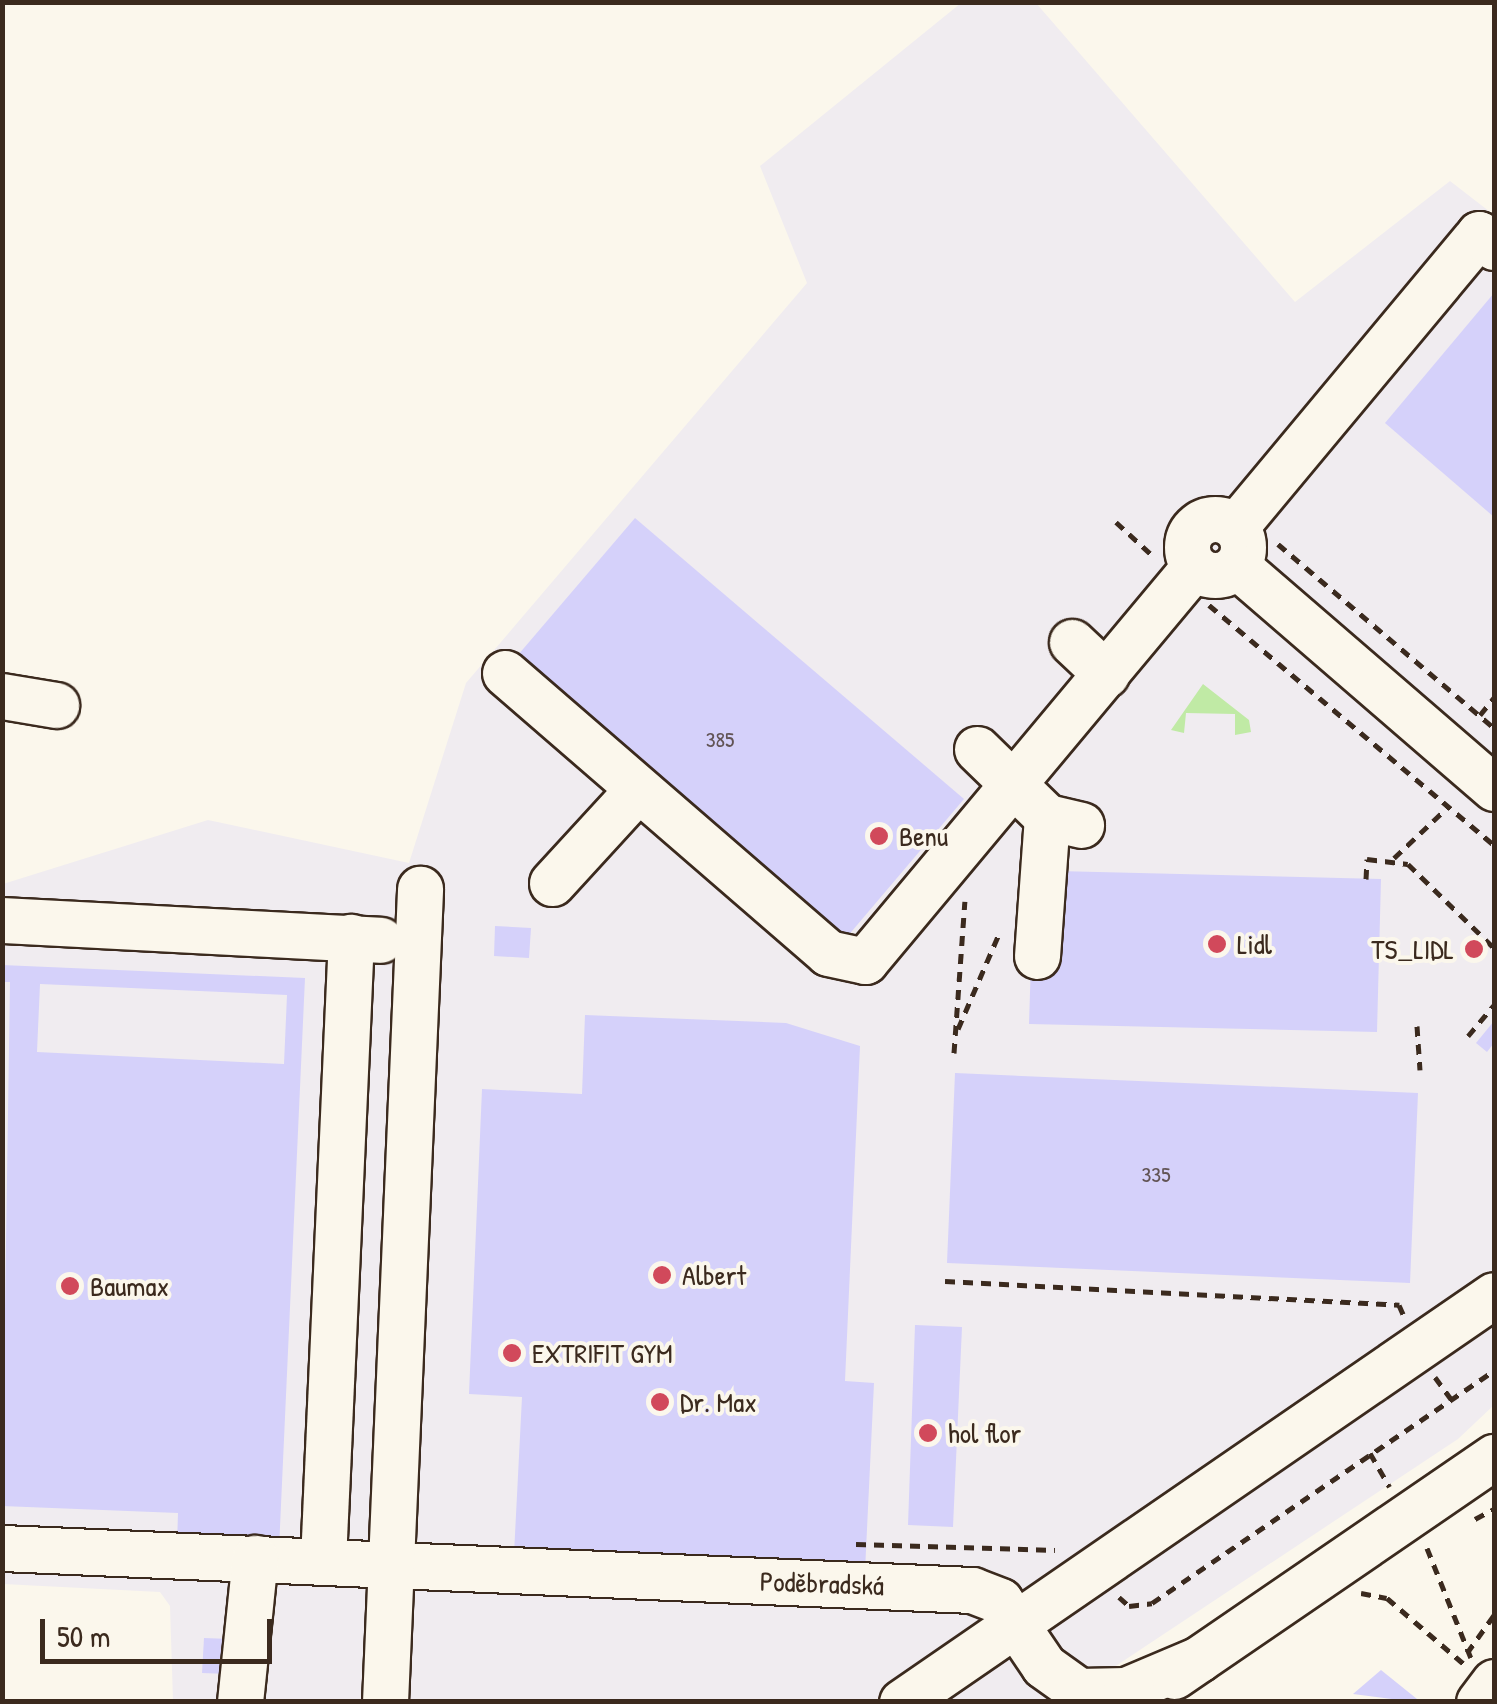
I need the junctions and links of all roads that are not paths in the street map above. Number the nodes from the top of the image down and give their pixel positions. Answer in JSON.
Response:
{"nodes":[{"id":1,"x":1489,"y":233,"type":"edge"},
{"id":2,"x":1209,"y":565,"type":"junction"},
{"id":3,"x":1072,"y":642,"type":"dead end"},
{"id":4,"x":505,"y":673,"type":"dead end"},
{"id":5,"x":1106,"y":674,"type":"junction"},
{"id":6,"x":2,"y":696,"type":"edge"},
{"id":7,"x":56,"y":705,"type":"dead end"},
{"id":8,"x":977,"y":749,"type":"dead end"},
{"id":9,"x":1013,"y":781,"type":"junction"},
{"id":10,"x":638,"y":788,"type":"junction"},
{"id":11,"x":1494,"y":788,"type":"edge"},
{"id":12,"x":552,"y":883,"type":"dead end"},
{"id":13,"x":420,"y":889,"type":"dead end"},
{"id":14,"x":2,"y":920,"type":"edge"},
{"id":15,"x":351,"y":937,"type":"junction"},
{"id":16,"x":417,"y":944,"type":"junction"},
{"id":17,"x":1037,"y":956,"type":"dead end"},
{"id":18,"x":1494,"y":1295,"type":"edge"},
{"id":19,"x":1494,"y":1457,"type":"edge"},
{"id":20,"x":2,"y":1548,"type":"edge"},
{"id":21,"x":255,"y":1558,"type":"junction"},
{"id":22,"x":323,"y":1561,"type":"junction"},
{"id":23,"x":391,"y":1564,"type":"junction"},
{"id":24,"x":1016,"y":1623,"type":"junction"},
{"id":25,"x":1200,"y":1658,"type":"junction"},
{"id":26,"x":240,"y":1702,"type":"edge"},
{"id":27,"x":385,"y":1702,"type":"edge"},
{"id":28,"x":902,"y":1702,"type":"edge"},
{"id":29,"x":1137,"y":1702,"type":"edge"}],
"edges":[{"from":1,"to":2,"type":"street"},
{"from":2,"to":5,"type":"street"},
{"from":2,"to":11,"type":"street"},
{"from":3,"to":5,"type":"street"},
{"from":4,"to":10,"type":"street"},
{"from":5,"to":9,"type":"street"},
{"from":6,"to":7,"type":"street"},
{"from":8,"to":9,"type":"street"},
{"from":9,"to":10,"type":"street"},
{"from":9,"to":17,"type":"street"},
{"from":10,"to":12,"type":"street"},
{"from":13,"to":16,"type":"street"},
{"from":14,"to":15,"type":"street"},
{"from":15,"to":16,"type":"street"},
{"from":15,"to":22,"type":"street"},
{"from":16,"to":23,"type":"street"},
{"from":18,"to":24,"type":"street"},
{"from":19,"to":25,"type":"street","name":"Poděbradská"},
{"from":20,"to":21,"type":"street","name":"Poděbradská"},
{"from":21,"to":22,"type":"street","name":"Poděbradská"},
{"from":21,"to":26,"type":"street"},
{"from":22,"to":23,"type":"street","name":"Poděbradská"},
{"from":23,"to":24,"type":"street","name":"Poděbradská"},
{"from":23,"to":27,"type":"street"},
{"from":24,"to":25,"type":"street","name":"Poděbradská"},
{"from":24,"to":28,"type":"street"},
{"from":25,"to":29,"type":"street","name":"Poděbradská"}]}
